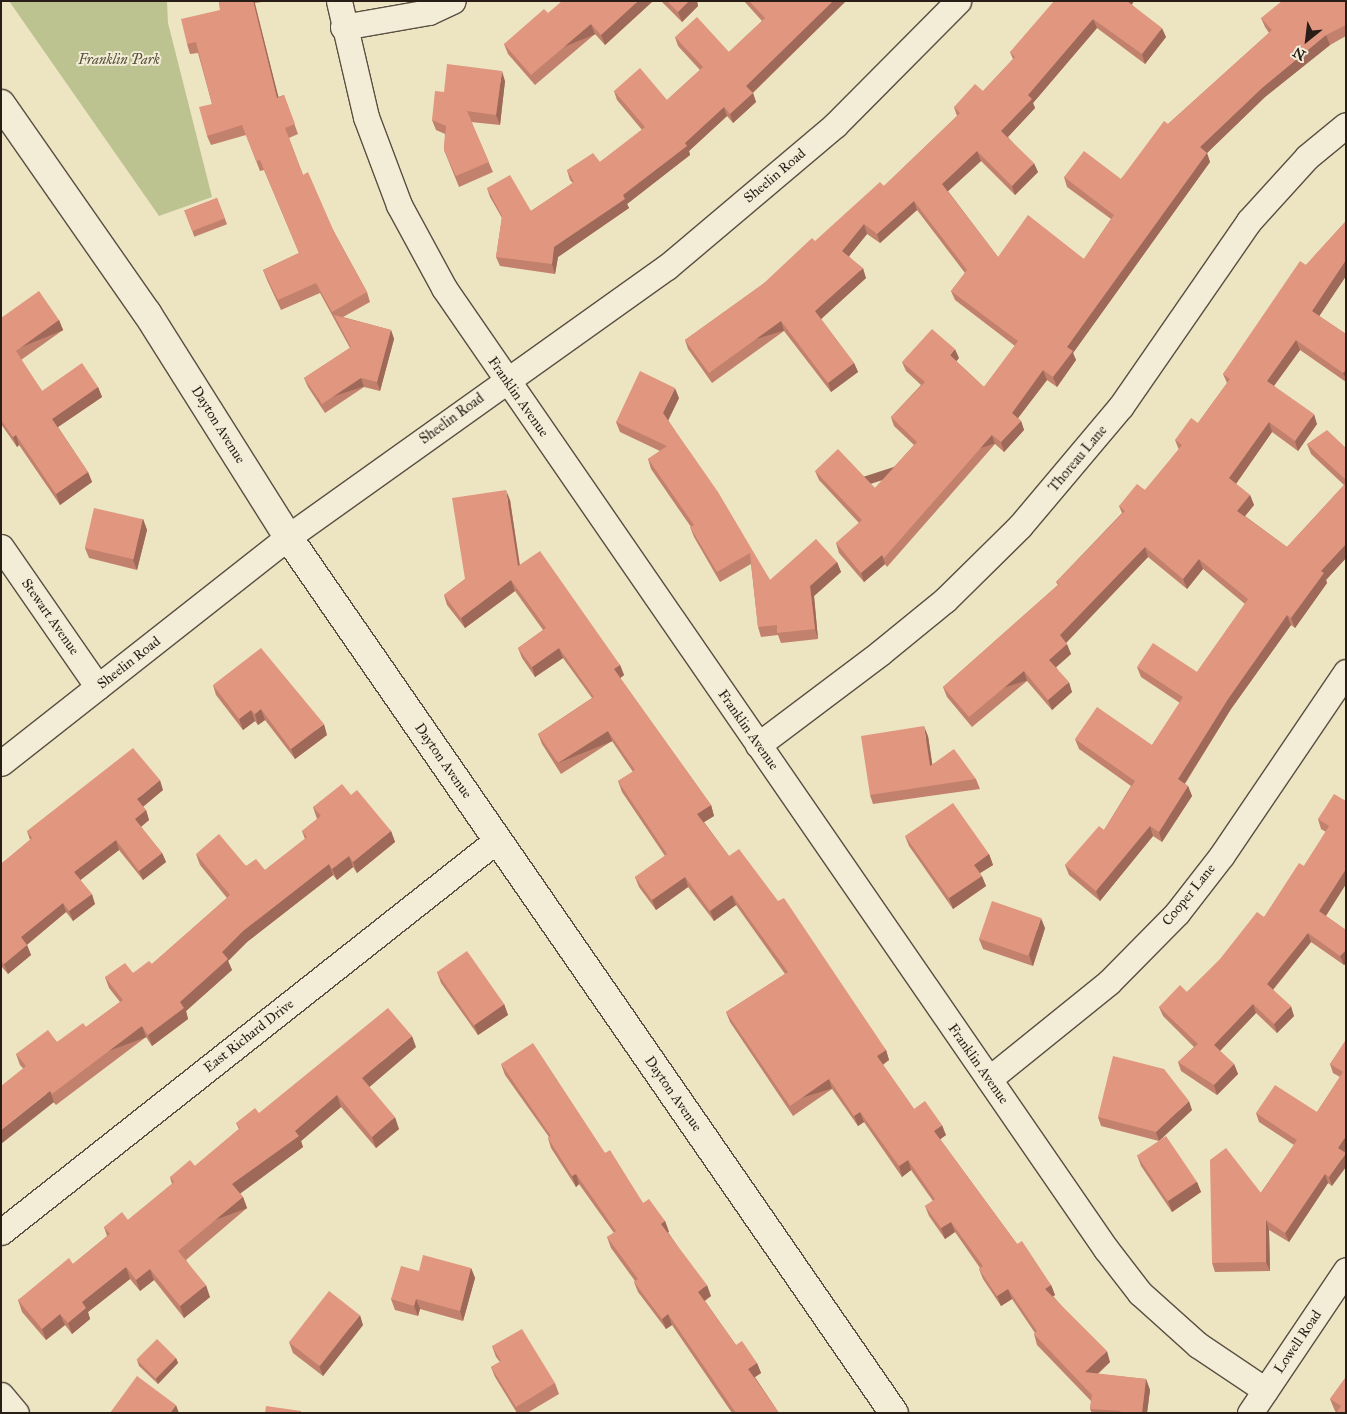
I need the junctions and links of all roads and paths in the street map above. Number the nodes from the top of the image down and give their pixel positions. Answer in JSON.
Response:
{"nodes":[{"id":1,"x":339,"y":1,"type":"edge"},
{"id":2,"x":454,"y":1,"type":"edge"},
{"id":3,"x":958,"y":1,"type":"edge"},
{"id":4,"x":343,"y":27,"type":"junction"},
{"id":5,"x":1,"y":104,"type":"edge"},
{"id":6,"x":1346,"y":125,"type":"edge"},
{"id":7,"x":506,"y":380,"type":"junction"},
{"id":8,"x":288,"y":537,"type":"junction"},
{"id":9,"x":1,"y":548,"type":"edge"},
{"id":10,"x":1346,"y":672,"type":"edge"},
{"id":11,"x":98,"y":687,"type":"junction"},
{"id":12,"x":758,"y":745,"type":"junction"},
{"id":13,"x":1,"y":764,"type":"edge"},
{"id":14,"x":497,"y":840,"type":"junction"},
{"id":15,"x":989,"y":1079,"type":"junction"},
{"id":16,"x":1,"y":1232,"type":"edge"},
{"id":17,"x":1346,"y":1270,"type":"edge"},
{"id":18,"x":1265,"y":1390,"type":"junction"},
{"id":19,"x":1,"y":1395,"type":"edge"},
{"id":20,"x":16,"y":1413,"type":"edge"},
{"id":21,"x":894,"y":1413,"type":"edge"},
{"id":22,"x":1250,"y":1413,"type":"edge"}],
"edges":[{"from":1,"to":4,"type":"street","name":"Franklin Avenue"},
{"from":2,"to":4,"type":"street"},
{"from":3,"to":7,"type":"street","name":"Sheelin Road"},
{"from":4,"to":7,"type":"street","name":"Franklin Avenue"},
{"from":5,"to":8,"type":"main road","name":"Dayton Avenue"},
{"from":6,"to":12,"type":"street","name":"Thoreau Lane"},
{"from":7,"to":8,"type":"street","name":"Sheelin Road"},
{"from":7,"to":12,"type":"street","name":"Franklin Avenue"},
{"from":8,"to":11,"type":"street","name":"Sheelin Road"},
{"from":8,"to":14,"type":"main road","name":"Dayton Avenue"},
{"from":9,"to":11,"type":"street","name":"Stewart Avenue"},
{"from":10,"to":15,"type":"street","name":"Cooper Lane"},
{"from":11,"to":13,"type":"street","name":"Sheelin Road"},
{"from":12,"to":15,"type":"street","name":"Franklin Avenue"},
{"from":14,"to":16,"type":"street","name":"East Richard Drive"},
{"from":14,"to":21,"type":"main road","name":"Dayton Avenue"},
{"from":15,"to":18,"type":"street","name":"Franklin Avenue"},
{"from":17,"to":18,"type":"street","name":"Lowell Road"},
{"from":18,"to":22,"type":"street","name":"Lowell Road"},
{"from":19,"to":20,"type":"street"}]}
